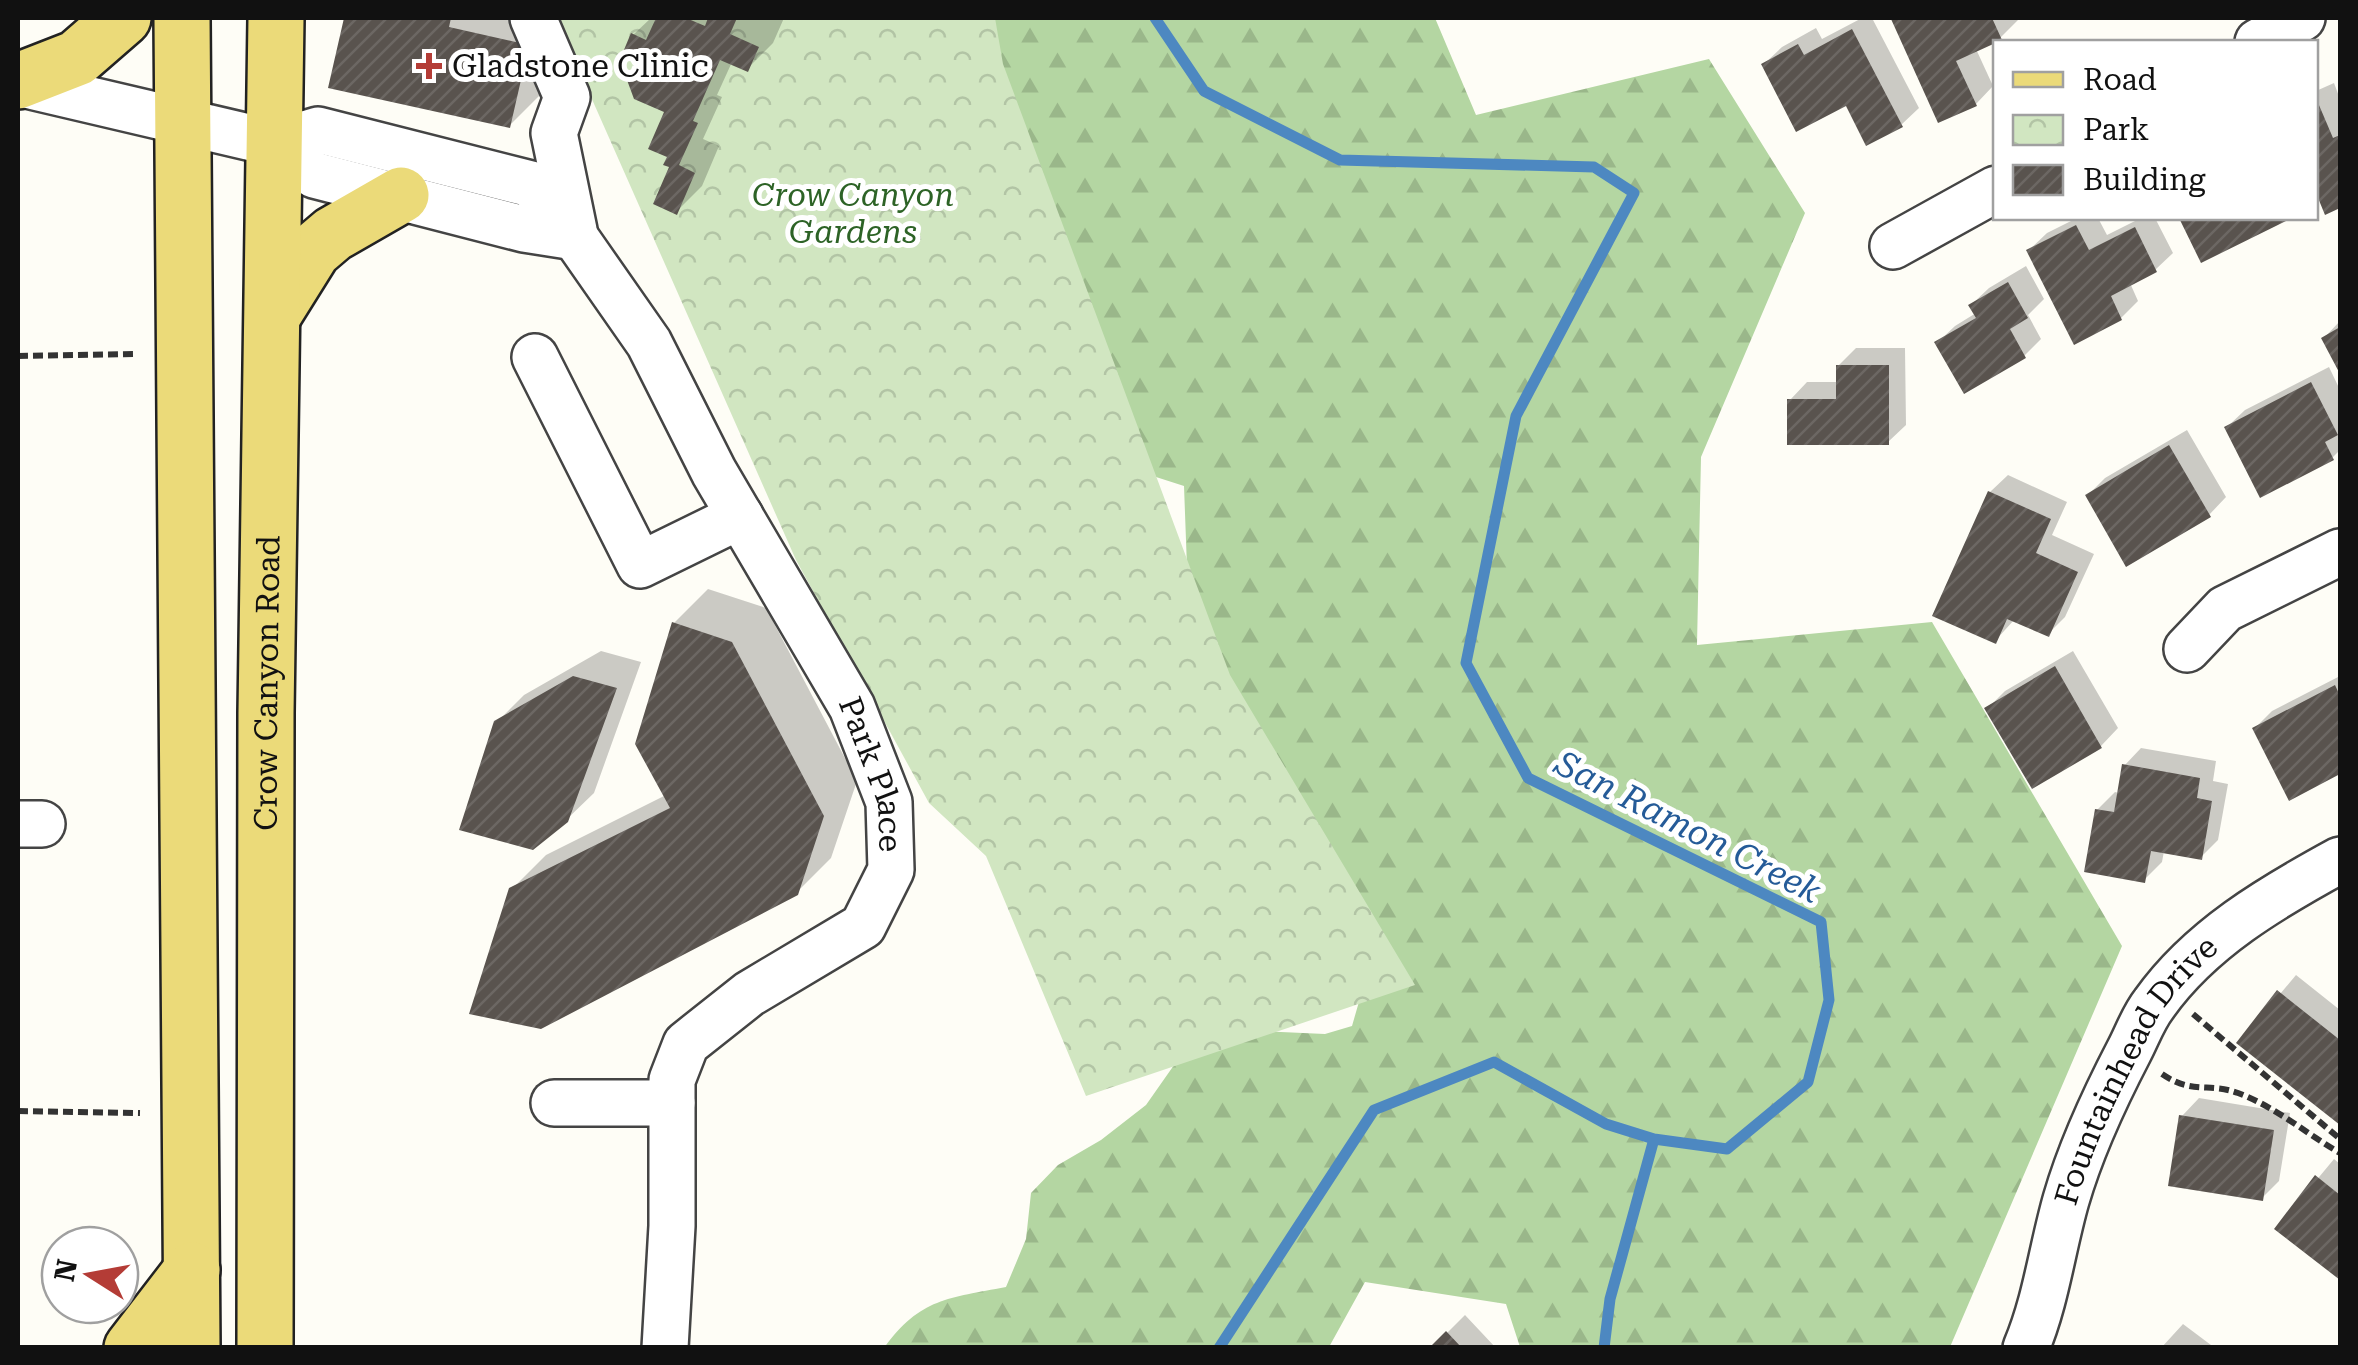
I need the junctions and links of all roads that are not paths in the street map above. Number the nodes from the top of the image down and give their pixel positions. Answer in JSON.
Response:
{"nodes":[{"id":1,"x":123,"y":18,"type":"edge"},
{"id":2,"x":182,"y":18,"type":"edge"},
{"id":3,"x":276,"y":18,"type":"edge"},
{"id":4,"x":533,"y":18,"type":"edge"},
{"id":5,"x":2302,"y":18,"type":"edge"},
{"id":6,"x":2262,"y":40,"type":"edge"},
{"id":7,"x":18,"y":82,"type":"edge"},
{"id":8,"x":184,"y":120,"type":"junction"},
{"id":9,"x":274,"y":143,"type":"junction"},
{"id":10,"x":1993,"y":190,"type":"edge"},
{"id":11,"x":401,"y":195,"type":"junction"},
{"id":12,"x":575,"y":237,"type":"junction"},
{"id":13,"x":1893,"y":246,"type":"dead end"},
{"id":14,"x":272,"y":317,"type":"junction"},
{"id":15,"x":534,"y":357,"type":"dead end"},
{"id":16,"x":740,"y":516,"type":"junction"},
{"id":17,"x":2340,"y":552,"type":"edge"},
{"id":18,"x":2188,"y":649,"type":"dead end"},
{"id":19,"x":2340,"y":860,"type":"edge"},
{"id":20,"x":672,"y":1103,"type":"junction"},
{"id":21,"x":554,"y":1104,"type":"dead end"},
{"id":22,"x":192,"y":1270,"type":"junction"},
{"id":23,"x":132,"y":1348,"type":"edge"},
{"id":24,"x":192,"y":1348,"type":"edge"},
{"id":25,"x":266,"y":1348,"type":"edge"},
{"id":26,"x":665,"y":1348,"type":"edge"},
{"id":27,"x":2026,"y":1348,"type":"edge"}],
"edges":[{"from":1,"to":7,"type":"main road"},
{"from":2,"to":8,"type":"main road"},
{"from":3,"to":9,"type":"main road","name":"Crow Canyon Road"},
{"from":4,"to":12,"type":"street"},
{"from":5,"to":6,"type":"street"},
{"from":7,"to":8,"type":"street"},
{"from":8,"to":9,"type":"street"},
{"from":8,"to":22,"type":"main road"},
{"from":9,"to":11,"type":"street"},
{"from":9,"to":12,"type":"street","name":"Park Place"},
{"from":9,"to":14,"type":"main road","name":"Crow Canyon Road"},
{"from":10,"to":13,"type":"street"},
{"from":11,"to":12,"type":"street"},
{"from":11,"to":14,"type":"main road"},
{"from":12,"to":16,"type":"street","name":"Park Place"},
{"from":14,"to":25,"type":"main road","name":"Crow Canyon Road"},
{"from":15,"to":16,"type":"street"},
{"from":16,"to":20,"type":"street","name":"Park Place"},
{"from":17,"to":18,"type":"street"},
{"from":19,"to":27,"type":"street","name":"Fountainhead Drive"},
{"from":20,"to":21,"type":"street"},
{"from":20,"to":26,"type":"street","name":"Park Place"},
{"from":22,"to":23,"type":"main road"},
{"from":22,"to":24,"type":"main road"}]}
